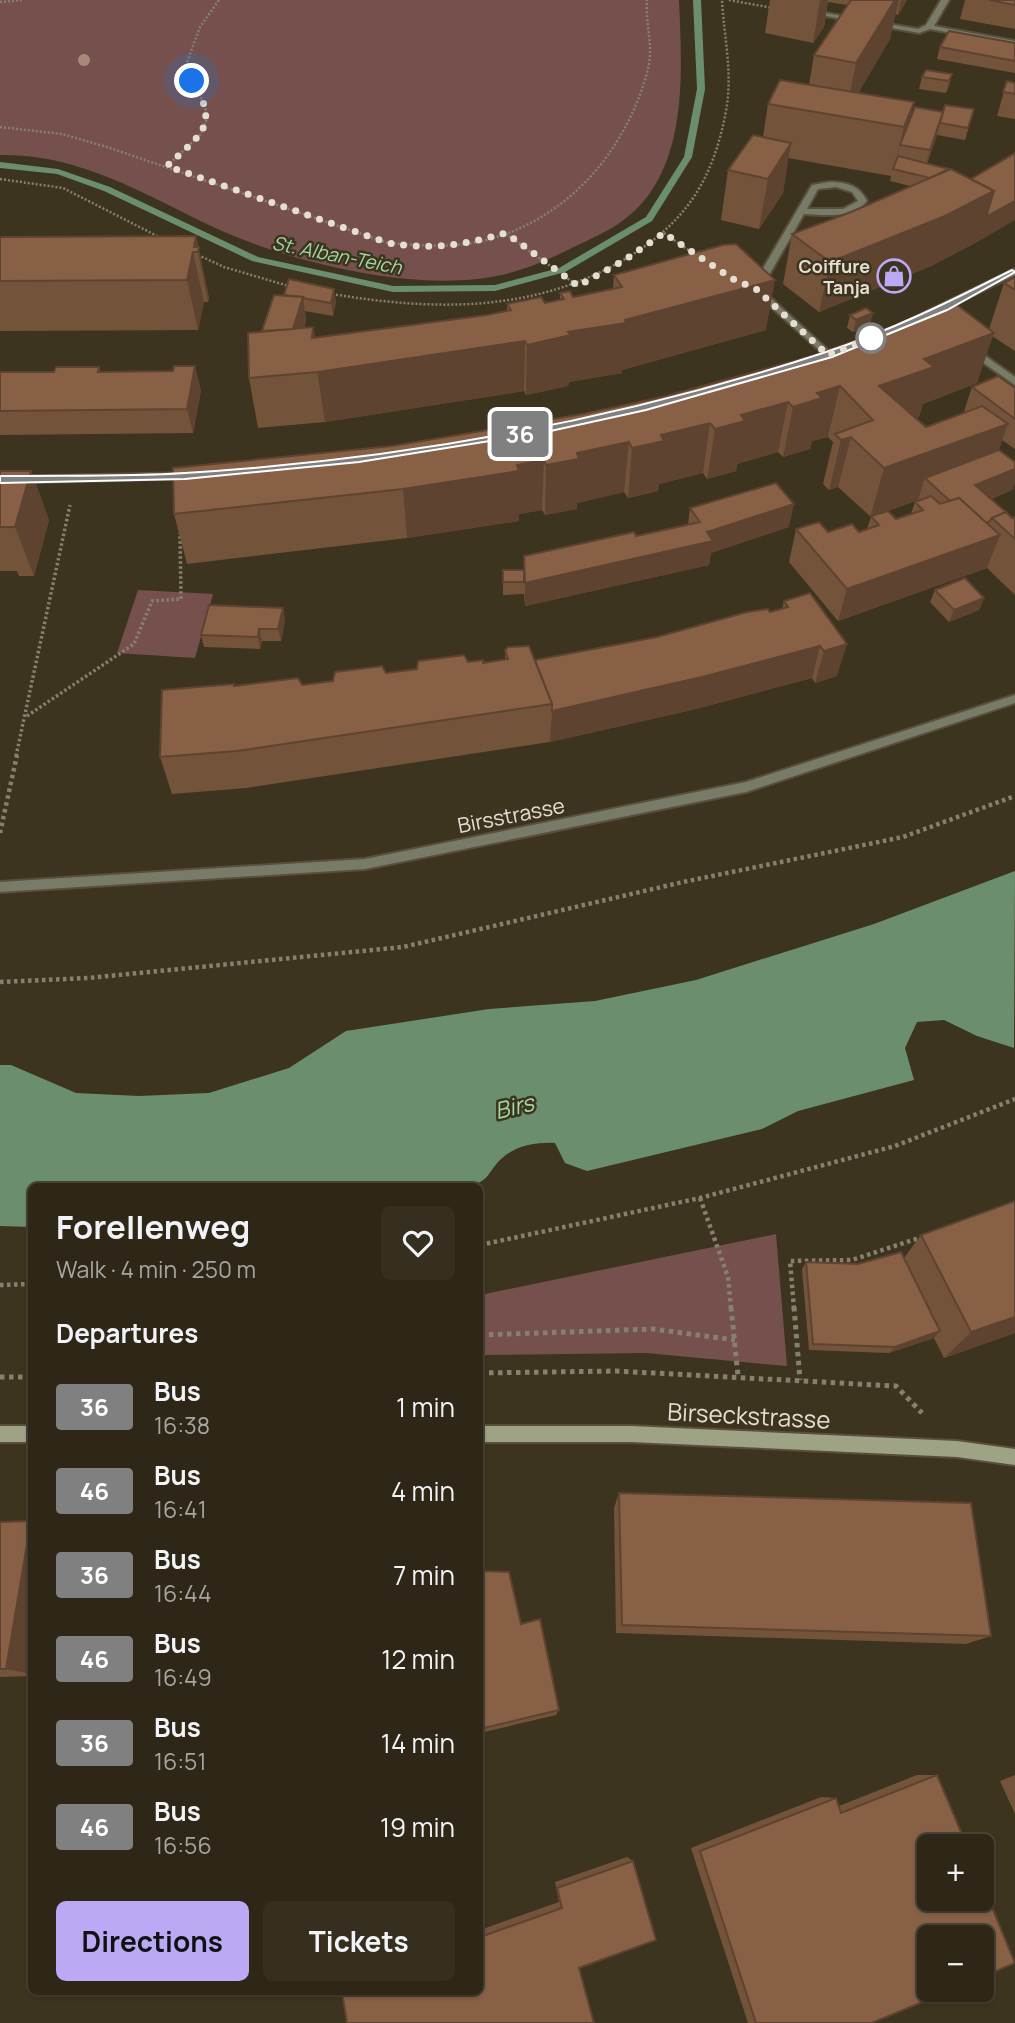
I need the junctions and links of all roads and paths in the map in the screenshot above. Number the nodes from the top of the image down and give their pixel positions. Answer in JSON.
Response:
{"nodes":[{"id":1,"x":23,"y":0,"type":"edge"},
{"id":2,"x":219,"y":0,"type":"edge"},
{"id":3,"x":647,"y":0,"type":"edge"},
{"id":4,"x":722,"y":0,"type":"edge"},
{"id":5,"x":729,"y":0,"type":"edge"},
{"id":6,"x":945,"y":0,"type":"edge"},
{"id":7,"x":0,"y":2,"type":"edge"},
{"id":8,"x":790,"y":8,"type":"joint"},
{"id":9,"x":929,"y":27,"type":"junction"},
{"id":10,"x":1015,"y":43,"type":"edge"},
{"id":11,"x":0,"y":127,"type":"edge"},
{"id":12,"x":167,"y":166,"type":"junction"},
{"id":13,"x":0,"y":179,"type":"edge"},
{"id":14,"x":800,"y":211,"type":"junction"},
{"id":15,"x":506,"y":233,"type":"junction"},
{"id":16,"x":664,"y":233,"type":"junction"},
{"id":17,"x":162,"y":238,"type":"edge"},
{"id":18,"x":193,"y":253,"type":"edge"},
{"id":19,"x":704,"y":260,"type":"edge"},
{"id":20,"x":1015,"y":272,"type":"edge"},
{"id":21,"x":578,"y":286,"type":"junction"},
{"id":22,"x":298,"y":288,"type":"edge"},
{"id":23,"x":323,"y":293,"type":"edge"},
{"id":24,"x":892,"y":330,"type":"edge"},
{"id":25,"x":962,"y":345,"type":"edge"},
{"id":26,"x":816,"y":358,"type":"edge"},
{"id":27,"x":1015,"y":382,"type":"edge"},
{"id":28,"x":198,"y":475,"type":"edge"},
{"id":29,"x":0,"y":480,"type":"edge"},
{"id":30,"x":75,"y":480,"type":"junction"},
{"id":31,"x":180,"y":520,"type":"edge"},
{"id":32,"x":1015,"y":699,"type":"edge"},
{"id":33,"x":25,"y":717,"type":"junction"},
{"id":34,"x":1015,"y":796,"type":"edge"},
{"id":35,"x":0,"y":833,"type":"edge"},
{"id":36,"x":0,"y":887,"type":"edge"},
{"id":37,"x":0,"y":982,"type":"edge"},
{"id":38,"x":1015,"y":1099,"type":"edge"},
{"id":39,"x":700,"y":1198,"type":"junction"},
{"id":40,"x":927,"y":1235,"type":"edge"},
{"id":41,"x":483,"y":1244,"type":"edge"},
{"id":42,"x":28,"y":1284,"type":"edge"},
{"id":43,"x":0,"y":1285,"type":"edge"},
{"id":44,"x":483,"y":1335,"type":"edge"},
{"id":45,"x":735,"y":1340,"type":"junction"},
{"id":46,"x":483,"y":1373,"type":"edge"},
{"id":47,"x":738,"y":1376,"type":"junction"},
{"id":48,"x":0,"y":1377,"type":"edge"},
{"id":49,"x":28,"y":1377,"type":"edge"},
{"id":50,"x":800,"y":1380,"type":"junction"},
{"id":51,"x":0,"y":1434,"type":"edge"},
{"id":52,"x":28,"y":1434,"type":"edge"},
{"id":53,"x":483,"y":1434,"type":"edge"},
{"id":54,"x":957,"y":1449,"type":"junction"},
{"id":55,"x":1015,"y":1457,"type":"edge"}],
"edges":[{"from":1,"to":7,"type":"path"},
{"from":2,"to":12,"type":"path"},
{"from":3,"to":15,"type":"path"},
{"from":4,"to":16,"type":"path"},
{"from":5,"to":8,"type":"path"},
{"from":6,"to":9,"type":"street"},
{"from":8,"to":9,"type":"street"},
{"from":9,"to":10,"type":"street"},
{"from":11,"to":12,"type":"path"},
{"from":12,"to":15,"type":"path"},
{"from":13,"to":17,"type":"path"},
{"from":14,"to":14,"type":"street"},
{"from":14,"to":26,"type":"street"},
{"from":15,"to":21,"type":"path"},
{"from":16,"to":19,"type":"path"},
{"from":16,"to":21,"type":"path"},
{"from":18,"to":22,"type":"path"},
{"from":20,"to":24,"type":"street"},
{"from":21,"to":23,"type":"path"},
{"from":25,"to":27,"type":"street"},
{"from":28,"to":30,"type":"street"},
{"from":29,"to":30,"type":"street"},
{"from":30,"to":33,"type":"path"},
{"from":31,"to":33,"type":"path"},
{"from":32,"to":36,"type":"street","name":"Birsstrasse"},
{"from":33,"to":35,"type":"path"},
{"from":34,"to":37,"type":"path"},
{"from":38,"to":39,"type":"path"},
{"from":39,"to":41,"type":"path"},
{"from":39,"to":45,"type":"path"},
{"from":40,"to":50,"type":"path"},
{"from":42,"to":43,"type":"path"},
{"from":44,"to":45,"type":"path"},
{"from":45,"to":47,"type":"path"},
{"from":46,"to":47,"type":"path"},
{"from":47,"to":50,"type":"path"},
{"from":48,"to":49,"type":"path"},
{"from":50,"to":54,"type":"path"},
{"from":51,"to":52,"type":"main road"},
{"from":53,"to":54,"type":"main road","name":"Birseckstrasse"},
{"from":54,"to":55,"type":"main road","name":"Birseckstrasse"}]}
